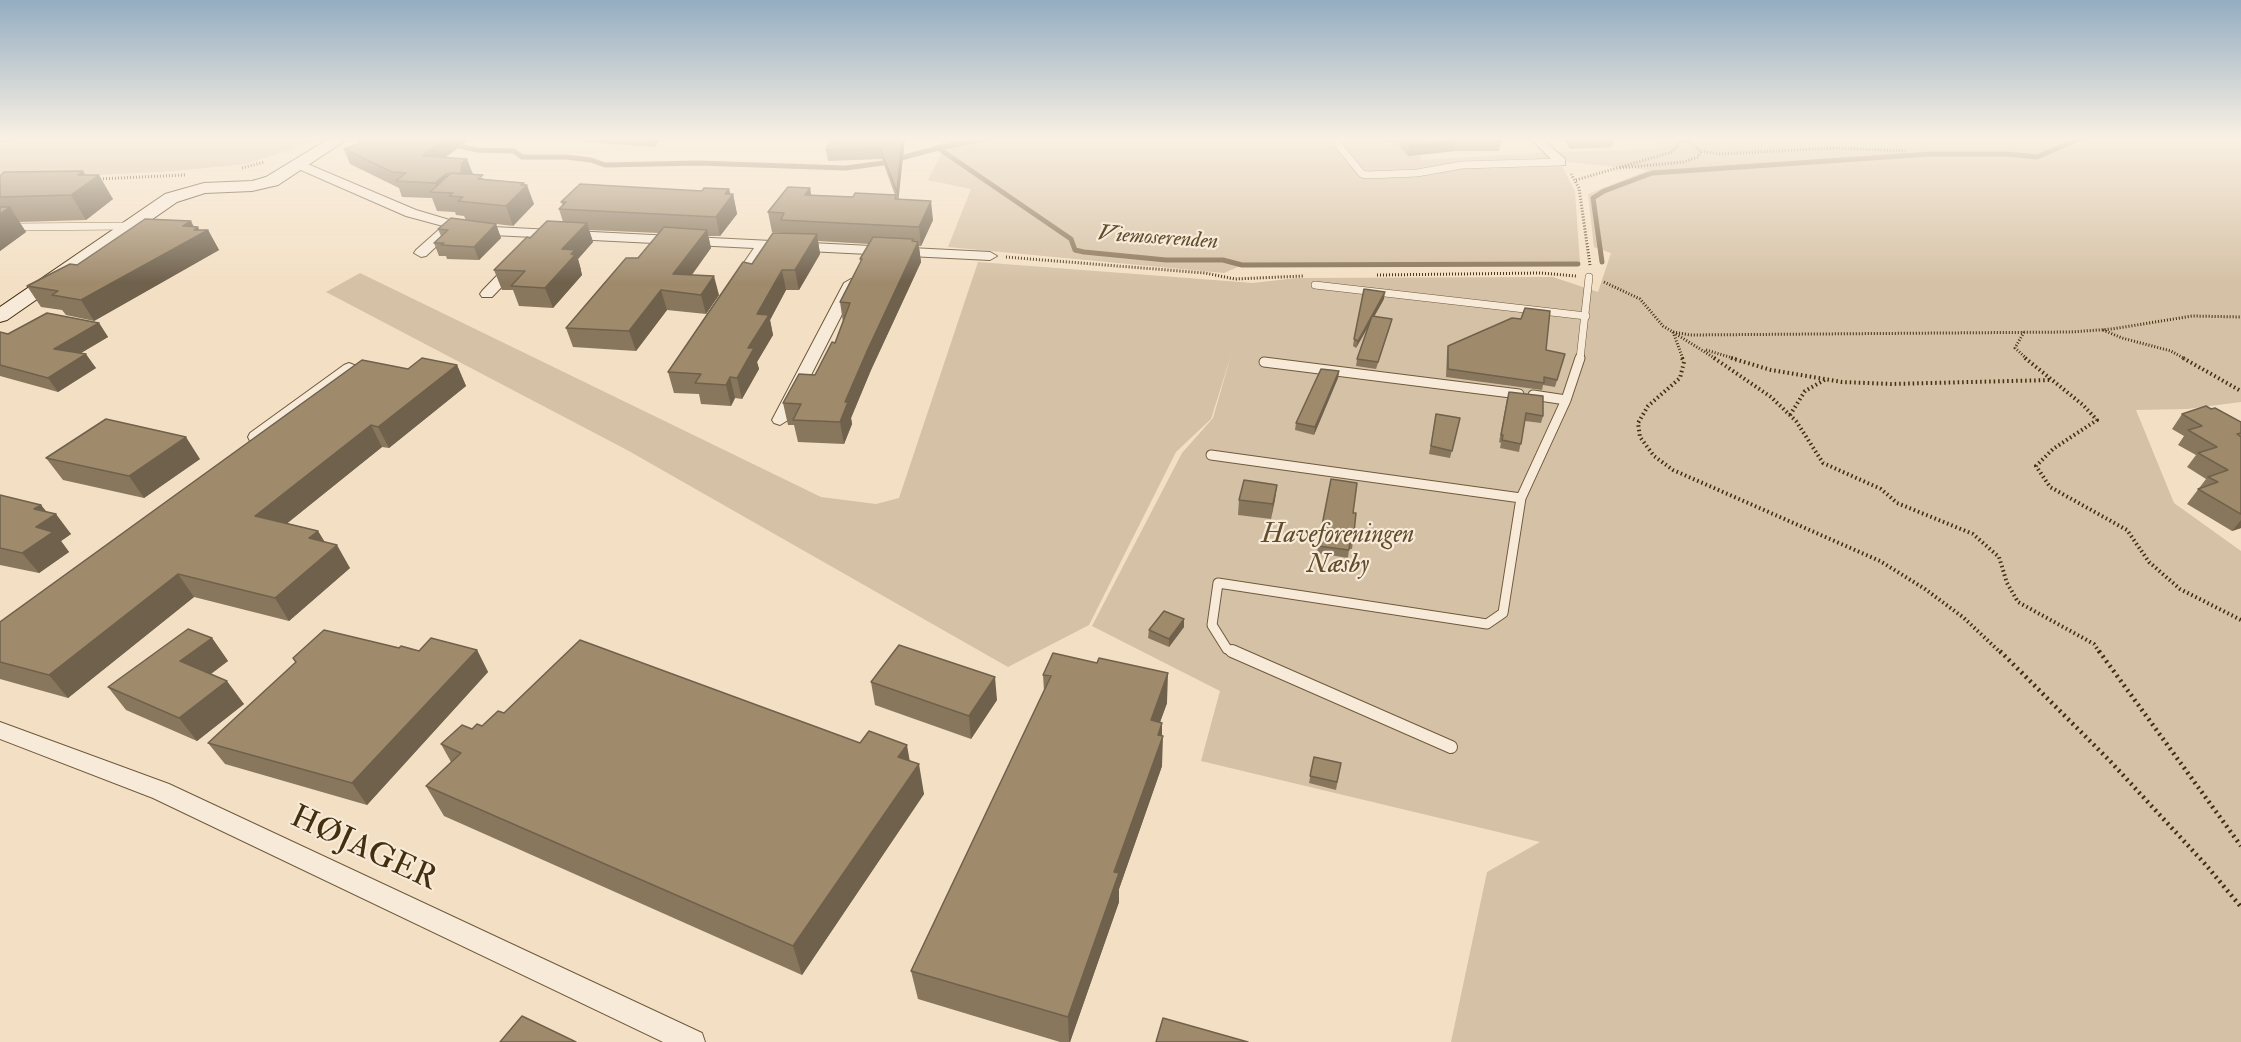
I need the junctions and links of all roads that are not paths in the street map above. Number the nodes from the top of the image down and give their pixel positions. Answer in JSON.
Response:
{"nodes":[{"id":1,"x":237,"y":187,"type":"edge"},
{"id":2,"x":350,"y":187,"type":"edge"},
{"id":3,"x":452,"y":225,"type":"junction"},
{"id":4,"x":129,"y":226,"type":"junction"},
{"id":5,"x":4,"y":227,"type":"edge"},
{"id":6,"x":536,"y":243,"type":"junction"},
{"id":7,"x":763,"y":245,"type":"junction"},
{"id":8,"x":421,"y":253,"type":"dead end"},
{"id":9,"x":990,"y":256,"type":"road end"},
{"id":10,"x":863,"y":260,"type":"junction"},
{"id":11,"x":1589,"y":277,"type":"road end"},
{"id":12,"x":1315,"y":285,"type":"dead end"},
{"id":13,"x":488,"y":294,"type":"dead end"},
{"id":14,"x":730,"y":294,"type":"edge"},
{"id":15,"x":0,"y":316,"type":"edge"},
{"id":16,"x":1586,"y":316,"type":"junction"},
{"id":17,"x":1264,"y":362,"type":"dead end"},
{"id":18,"x":349,"y":368,"type":"edge"},
{"id":19,"x":1566,"y":400,"type":"junction"},
{"id":20,"x":780,"y":420,"type":"dead end"},
{"id":21,"x":246,"y":445,"type":"edge"},
{"id":22,"x":1211,"y":455,"type":"dead end"},
{"id":23,"x":1521,"y":498,"type":"junction"},
{"id":24,"x":0,"y":730,"type":"edge"},
{"id":25,"x":1451,"y":747,"type":"dead end"},
{"id":26,"x":692,"y":1042,"type":"edge"}],
"edges":[{"from":1,"to":4,"type":"street"},
{"from":2,"to":3,"type":"street"},
{"from":3,"to":6,"type":"street"},
{"from":3,"to":8,"type":"street"},
{"from":4,"to":5,"type":"lane"},
{"from":4,"to":15,"type":"street"},
{"from":6,"to":7,"type":"street"},
{"from":6,"to":13,"type":"street"},
{"from":7,"to":10,"type":"street"},
{"from":7,"to":14,"type":"street"},
{"from":9,"to":10,"type":"street"},
{"from":10,"to":20,"type":"street"},
{"from":11,"to":16,"type":"lane"},
{"from":12,"to":16,"type":"lane"},
{"from":16,"to":19,"type":"lane"},
{"from":17,"to":19,"type":"lane"},
{"from":18,"to":21,"type":"street"},
{"from":19,"to":23,"type":"lane"},
{"from":22,"to":23,"type":"lane"},
{"from":23,"to":25,"type":"lane"},
{"from":24,"to":26,"type":"street","name":"HØJAGER"}]}
